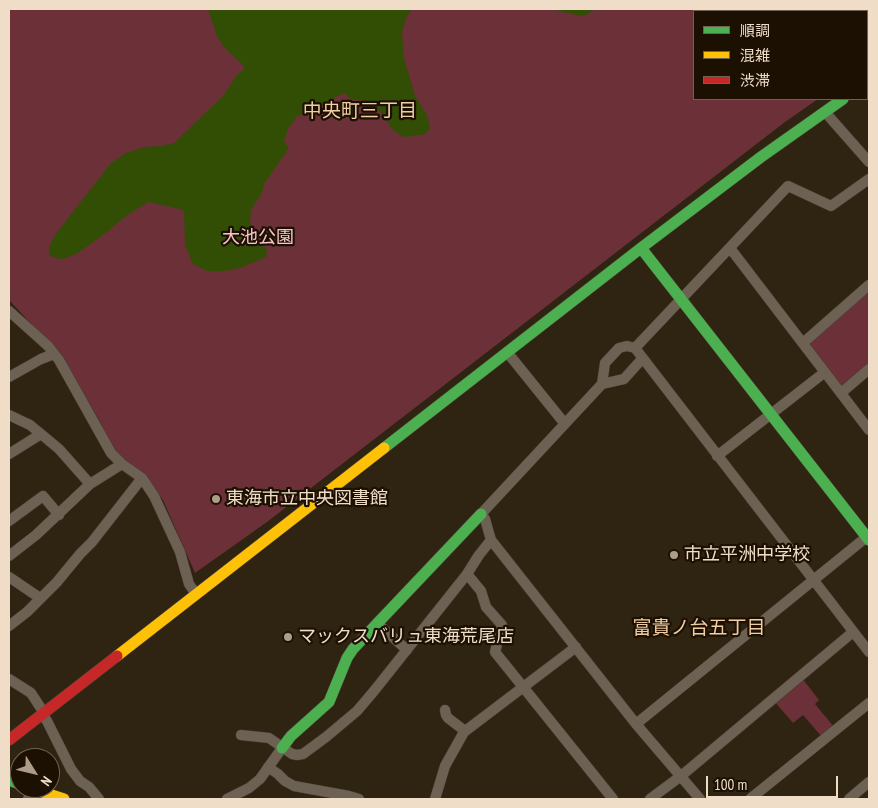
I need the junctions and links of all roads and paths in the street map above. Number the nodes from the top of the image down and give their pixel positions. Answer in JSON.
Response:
{"nodes":[{"id":1,"x":842,"y":100,"type":"edge"},
{"id":2,"x":825,"y":112,"type":"junction"},
{"id":3,"x":869,"y":162,"type":"edge"},
{"id":4,"x":869,"y":179,"type":"edge"},
{"id":5,"x":642,"y":248,"type":"junction"},
{"id":6,"x":730,"y":248,"type":"junction"},
{"id":7,"x":869,"y":284,"type":"edge"},
{"id":8,"x":682,"y":299,"type":"junction"},
{"id":9,"x":9,"y":310,"type":"edge"},
{"id":10,"x":803,"y":343,"type":"junction"},
{"id":11,"x":635,"y":348,"type":"junction"},
{"id":12,"x":508,"y":352,"type":"junction"},
{"id":13,"x":54,"y":354,"type":"junction"},
{"id":14,"x":642,"y":359,"type":"junction"},
{"id":15,"x":869,"y":369,"type":"edge"},
{"id":16,"x":825,"y":372,"type":"junction"},
{"id":17,"x":9,"y":377,"type":"edge"},
{"id":18,"x":602,"y":384,"type":"junction"},
{"id":19,"x":841,"y":393,"type":"junction"},
{"id":20,"x":770,"y":414,"type":"junction"},
{"id":21,"x":9,"y":415,"type":"edge"},
{"id":22,"x":565,"y":424,"type":"junction"},
{"id":23,"x":869,"y":430,"type":"edge"},
{"id":24,"x":41,"y":434,"type":"junction"},
{"id":25,"x":9,"y":454,"type":"edge"},
{"id":26,"x":718,"y":456,"type":"junction"},
{"id":27,"x":122,"y":464,"type":"junction"},
{"id":28,"x":142,"y":478,"type":"junction"},
{"id":29,"x":90,"y":484,"type":"junction"},
{"id":30,"x":481,"y":514,"type":"junction"},
{"id":31,"x":59,"y":515,"type":"junction"},
{"id":32,"x":9,"y":521,"type":"edge"},
{"id":33,"x":869,"y":537,"type":"edge"},
{"id":34,"x":491,"y":540,"type":"junction"},
{"id":35,"x":9,"y":556,"type":"edge"},
{"id":36,"x":467,"y":574,"type":"junction"},
{"id":37,"x":9,"y":577,"type":"edge"},
{"id":38,"x":813,"y":581,"type":"junction"},
{"id":39,"x":196,"y":594,"type":"junction"},
{"id":40,"x":40,"y":598,"type":"junction"},
{"id":41,"x":377,"y":623,"type":"junction"},
{"id":42,"x":9,"y":626,"type":"edge"},
{"id":43,"x":853,"y":632,"type":"junction"},
{"id":44,"x":576,"y":647,"type":"junction"},
{"id":45,"x":407,"y":650,"type":"junction"},
{"id":46,"x":869,"y":652,"type":"edge"},
{"id":47,"x":9,"y":679,"type":"edge"},
{"id":48,"x":522,"y":688,"type":"junction"},
{"id":49,"x":869,"y":703,"type":"edge"},
{"id":50,"x":445,"y":710,"type":"dead end"},
{"id":51,"x":43,"y":713,"type":"junction"},
{"id":52,"x":636,"y":724,"type":"junction"},
{"id":53,"x":465,"y":731,"type":"junction"},
{"id":54,"x":242,"y":735,"type":"dead end"},
{"id":55,"x":9,"y":740,"type":"edge"},
{"id":56,"x":282,"y":748,"type":"junction"},
{"id":57,"x":268,"y":767,"type":"junction"},
{"id":58,"x":681,"y":776,"type":"junction"},
{"id":59,"x":869,"y":783,"type":"edge"},
{"id":60,"x":99,"y":799,"type":"edge"},
{"id":61,"x":227,"y":799,"type":"edge"},
{"id":62,"x":356,"y":799,"type":"edge"},
{"id":63,"x":435,"y":799,"type":"edge"},
{"id":64,"x":613,"y":799,"type":"edge"},
{"id":65,"x":650,"y":799,"type":"edge"},
{"id":66,"x":700,"y":799,"type":"edge"},
{"id":67,"x":750,"y":799,"type":"edge"},
{"id":68,"x":849,"y":799,"type":"edge"}],
"edges":[{"from":1,"to":2,"type":"street"},
{"from":2,"to":3,"type":"street"},
{"from":2,"to":5,"type":"street"},
{"from":4,"to":6,"type":"street"},
{"from":5,"to":8,"type":"street"},
{"from":5,"to":12,"type":"street"},
{"from":6,"to":8,"type":"street"},
{"from":6,"to":10,"type":"street"},
{"from":7,"to":10,"type":"street"},
{"from":8,"to":11,"type":"street"},
{"from":8,"to":20,"type":"street"},
{"from":9,"to":13,"type":"street"},
{"from":10,"to":16,"type":"street"},
{"from":11,"to":14,"type":"street"},
{"from":11,"to":18,"type":"street"},
{"from":12,"to":22,"type":"street"},
{"from":12,"to":39,"type":"street"},
{"from":13,"to":17,"type":"street"},
{"from":13,"to":27,"type":"street"},
{"from":14,"to":18,"type":"street"},
{"from":14,"to":26,"type":"street"},
{"from":15,"to":19,"type":"street"},
{"from":16,"to":19,"type":"street"},
{"from":16,"to":20,"type":"street"},
{"from":18,"to":22,"type":"street"},
{"from":19,"to":23,"type":"street"},
{"from":20,"to":26,"type":"street"},
{"from":20,"to":33,"type":"street"},
{"from":21,"to":24,"type":"street"},
{"from":22,"to":30,"type":"street"},
{"from":24,"to":25,"type":"street"},
{"from":24,"to":29,"type":"street"},
{"from":26,"to":38,"type":"street"},
{"from":27,"to":28,"type":"street"},
{"from":27,"to":29,"type":"street"},
{"from":28,"to":39,"type":"street"},
{"from":28,"to":40,"type":"street"},
{"from":29,"to":31,"type":"street"},
{"from":30,"to":34,"type":"street"},
{"from":30,"to":41,"type":"street"},
{"from":31,"to":32,"type":"street"},
{"from":31,"to":35,"type":"street"},
{"from":33,"to":38,"type":"street"},
{"from":34,"to":36,"type":"street"},
{"from":34,"to":44,"type":"street"},
{"from":36,"to":45,"type":"street"},
{"from":36,"to":48,"type":"street"},
{"from":37,"to":40,"type":"street"},
{"from":38,"to":43,"type":"street"},
{"from":38,"to":52,"type":"street"},
{"from":39,"to":51,"type":"street"},
{"from":40,"to":42,"type":"street"},
{"from":41,"to":45,"type":"street"},
{"from":41,"to":56,"type":"street"},
{"from":43,"to":46,"type":"street"},
{"from":43,"to":58,"type":"street"},
{"from":44,"to":48,"type":"street"},
{"from":44,"to":52,"type":"street"},
{"from":45,"to":56,"type":"street"},
{"from":47,"to":51,"type":"street"},
{"from":48,"to":53,"type":"street"},
{"from":48,"to":64,"type":"street"},
{"from":49,"to":67,"type":"street"},
{"from":50,"to":53,"type":"street"},
{"from":51,"to":55,"type":"street"},
{"from":51,"to":60,"type":"street"},
{"from":52,"to":58,"type":"street"},
{"from":53,"to":63,"type":"street"},
{"from":54,"to":56,"type":"street"},
{"from":56,"to":57,"type":"street"},
{"from":57,"to":61,"type":"street"},
{"from":57,"to":62,"type":"street"},
{"from":58,"to":65,"type":"street"},
{"from":58,"to":66,"type":"street"},
{"from":59,"to":68,"type":"street"}]}
